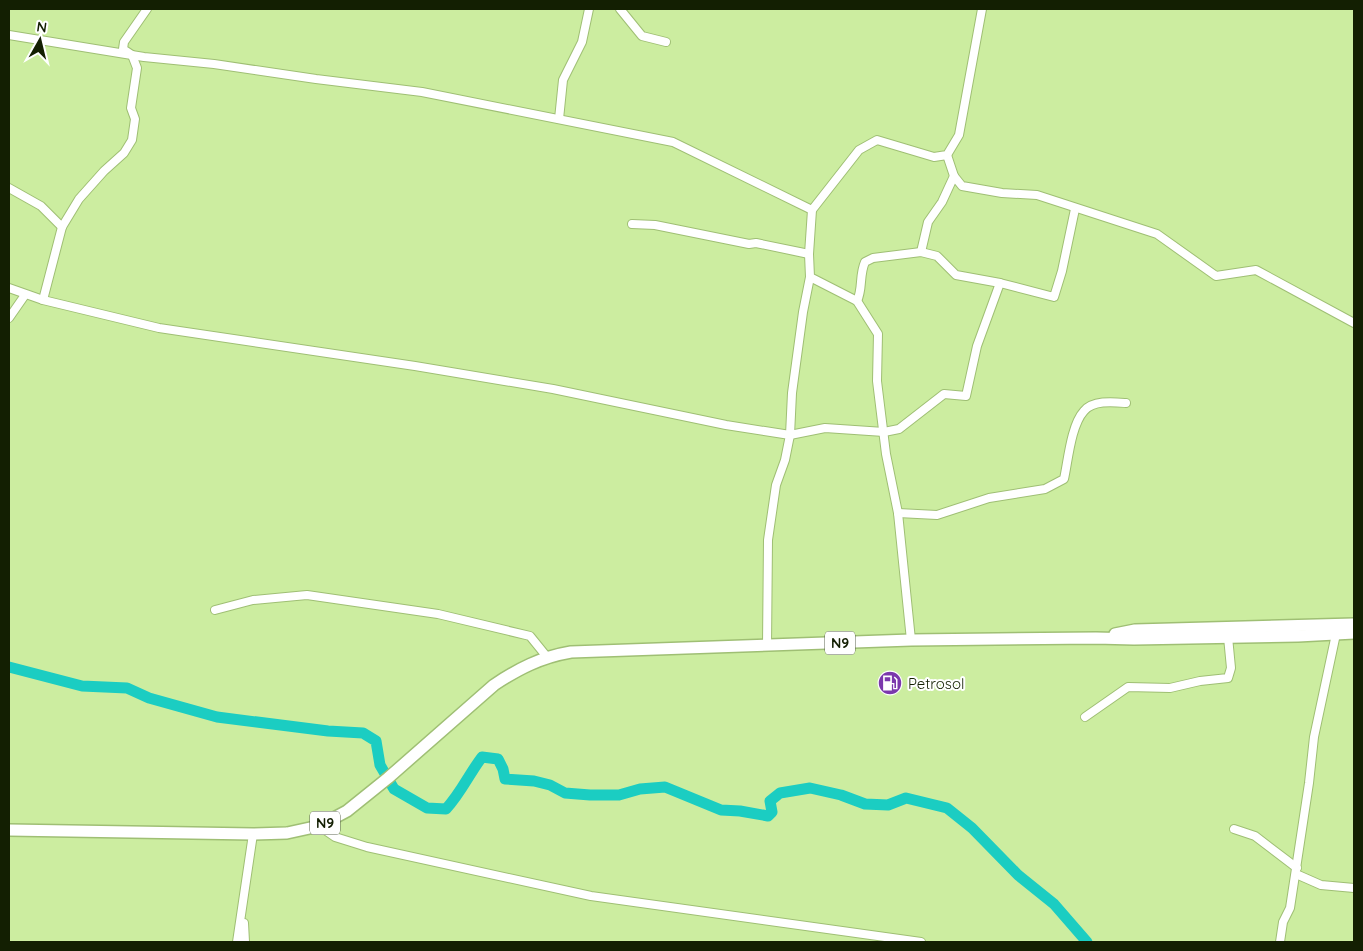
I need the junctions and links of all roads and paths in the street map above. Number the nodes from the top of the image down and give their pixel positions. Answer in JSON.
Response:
{"nodes":[{"id":1,"x":147,"y":9,"type":"edge"},
{"id":2,"x":588,"y":9,"type":"edge"},
{"id":3,"x":620,"y":9,"type":"edge"},
{"id":4,"x":982,"y":9,"type":"edge"},
{"id":5,"x":9,"y":35,"type":"edge"},
{"id":6,"x":666,"y":42,"type":"dead end"},
{"id":7,"x":132,"y":55,"type":"junction"},
{"id":8,"x":559,"y":119,"type":"junction"},
{"id":9,"x":947,"y":154,"type":"junction"},
{"id":10,"x":954,"y":176,"type":"junction"},
{"id":11,"x":9,"y":188,"type":"edge"},
{"id":12,"x":1075,"y":209,"type":"junction"},
{"id":13,"x":812,"y":210,"type":"junction"},
{"id":14,"x":632,"y":224,"type":"dead end"},
{"id":15,"x":62,"y":227,"type":"junction"},
{"id":16,"x":920,"y":252,"type":"junction"},
{"id":17,"x":809,"y":254,"type":"junction"},
{"id":18,"x":810,"y":277,"type":"junction"},
{"id":19,"x":1000,"y":283,"type":"junction"},
{"id":20,"x":9,"y":288,"type":"edge"},
{"id":21,"x":25,"y":295,"type":"junction"},
{"id":22,"x":43,"y":300,"type":"junction"},
{"id":23,"x":857,"y":301,"type":"junction"},
{"id":24,"x":9,"y":318,"type":"edge"},
{"id":25,"x":1354,"y":323,"type":"edge"},
{"id":26,"x":1126,"y":403,"type":"dead end"},
{"id":27,"x":884,"y":432,"type":"junction"},
{"id":28,"x":790,"y":435,"type":"junction"},
{"id":29,"x":898,"y":513,"type":"junction"},
{"id":30,"x":215,"y":610,"type":"dead end"},
{"id":31,"x":1354,"y":624,"type":"edge"},
{"id":32,"x":1354,"y":633,"type":"edge"},
{"id":33,"x":1336,"y":634,"type":"junction"},
{"id":34,"x":1228,"y":637,"type":"junction"},
{"id":35,"x":1096,"y":638,"type":"junction"},
{"id":36,"x":911,"y":640,"type":"junction"},
{"id":37,"x":767,"y":645,"type":"junction"},
{"id":38,"x":547,"y":657,"type":"junction"},
{"id":39,"x":1085,"y":717,"type":"dead end"},
{"id":40,"x":319,"y":826,"type":"junction"},
{"id":41,"x":1234,"y":829,"type":"dead end"},
{"id":42,"x":9,"y":830,"type":"edge"},
{"id":43,"x":254,"y":834,"type":"junction"},
{"id":44,"x":1296,"y":871,"type":"junction"},
{"id":45,"x":1354,"y":888,"type":"edge"},
{"id":46,"x":243,"y":906,"type":"junction"},
{"id":47,"x":237,"y":942,"type":"edge"},
{"id":48,"x":245,"y":942,"type":"edge"},
{"id":49,"x":921,"y":942,"type":"edge"},
{"id":50,"x":1280,"y":942,"type":"edge"}],
"edges":[{"from":1,"to":7,"type":"street"},
{"from":2,"to":8,"type":"street"},
{"from":3,"to":6,"type":"street"},
{"from":4,"to":9,"type":"street"},
{"from":5,"to":7,"type":"street"},
{"from":7,"to":8,"type":"street"},
{"from":7,"to":15,"type":"street"},
{"from":8,"to":13,"type":"street"},
{"from":9,"to":10,"type":"street"},
{"from":9,"to":13,"type":"street"},
{"from":10,"to":12,"type":"street"},
{"from":10,"to":16,"type":"street"},
{"from":11,"to":15,"type":"street"},
{"from":12,"to":19,"type":"street"},
{"from":12,"to":25,"type":"street"},
{"from":13,"to":17,"type":"street"},
{"from":14,"to":17,"type":"street"},
{"from":15,"to":22,"type":"street"},
{"from":16,"to":19,"type":"street"},
{"from":16,"to":23,"type":"street"},
{"from":17,"to":18,"type":"street"},
{"from":18,"to":23,"type":"street"},
{"from":18,"to":28,"type":"street"},
{"from":19,"to":27,"type":"street"},
{"from":20,"to":21,"type":"street"},
{"from":21,"to":22,"type":"street"},
{"from":21,"to":24,"type":"street"},
{"from":22,"to":28,"type":"street"},
{"from":23,"to":27,"type":"street"},
{"from":26,"to":29,"type":"street"},
{"from":27,"to":28,"type":"street"},
{"from":27,"to":29,"type":"street"},
{"from":28,"to":37,"type":"street"},
{"from":29,"to":36,"type":"street"},
{"from":30,"to":38,"type":"street"},
{"from":31,"to":35,"type":"highway","number":"N9"},
{"from":32,"to":33,"type":"highway","number":"N9"},
{"from":33,"to":34,"type":"highway","number":"N9"},
{"from":33,"to":44,"type":"street"},
{"from":34,"to":35,"type":"highway","number":"N9"},
{"from":34,"to":39,"type":"street"},
{"from":35,"to":36,"type":"highway","number":"N9"},
{"from":36,"to":37,"type":"highway","number":"N9"},
{"from":37,"to":38,"type":"highway","number":"N9"},
{"from":38,"to":40,"type":"highway","number":"N9"},
{"from":40,"to":43,"type":"highway","number":"N9"},
{"from":40,"to":49,"type":"street"},
{"from":41,"to":44,"type":"street"},
{"from":42,"to":43,"type":"highway","number":"N9"},
{"from":43,"to":46,"type":"street"},
{"from":44,"to":45,"type":"street"},
{"from":44,"to":50,"type":"street"},
{"from":46,"to":47,"type":"street"},
{"from":46,"to":48,"type":"street"}]}
